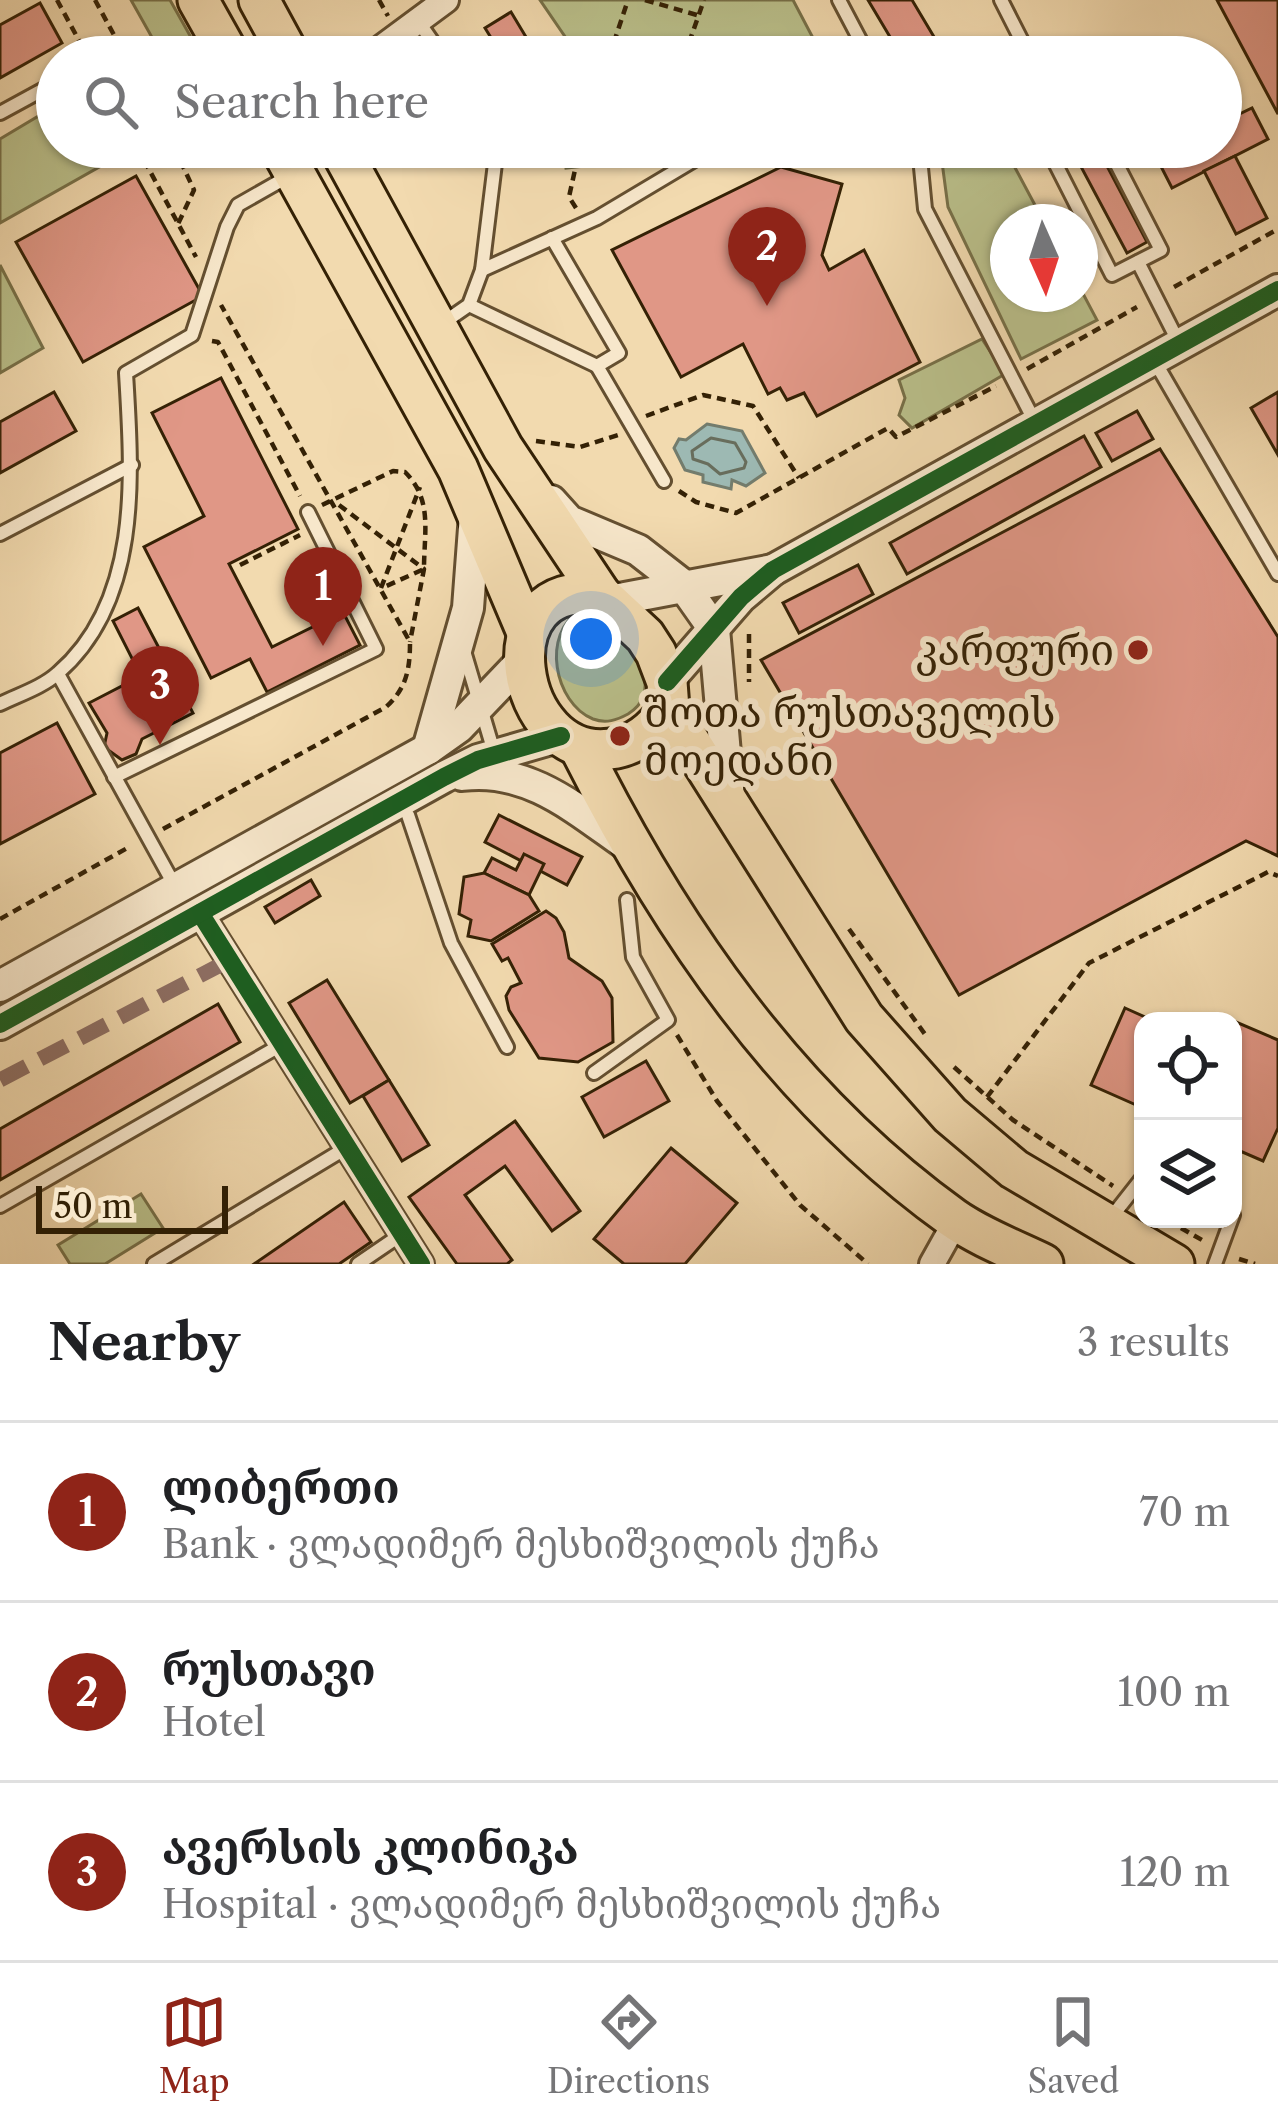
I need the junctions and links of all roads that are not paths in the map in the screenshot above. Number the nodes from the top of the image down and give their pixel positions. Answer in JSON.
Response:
{"nodes":[{"id":1,"x":198,"y":0,"type":"edge"},
{"id":2,"x":259,"y":0,"type":"edge"},
{"id":3,"x":446,"y":0,"type":"edge"},
{"id":4,"x":839,"y":0,"type":"edge"},
{"id":5,"x":1001,"y":0,"type":"edge"},
{"id":6,"x":418,"y":21,"type":"junction"},
{"id":7,"x":218,"y":36,"type":"edge"},
{"id":8,"x":279,"y":36,"type":"edge"},
{"id":9,"x":398,"y":36,"type":"edge"},
{"id":10,"x":428,"y":36,"type":"edge"},
{"id":11,"x":858,"y":36,"type":"edge"},
{"id":12,"x":1019,"y":36,"type":"edge"},
{"id":13,"x":36,"y":93,"type":"edge"},
{"id":14,"x":0,"y":113,"type":"edge"},
{"id":15,"x":278,"y":168,"type":"edge"},
{"id":16,"x":291,"y":168,"type":"edge"},
{"id":17,"x":354,"y":168,"type":"edge"},
{"id":18,"x":494,"y":168,"type":"edge"},
{"id":19,"x":680,"y":168,"type":"edge"},
{"id":20,"x":922,"y":168,"type":"edge"},
{"id":21,"x":1058,"y":168,"type":"edge"},
{"id":22,"x":1119,"y":168,"type":"edge"},
{"id":23,"x":552,"y":238,"type":"junction"},
{"id":24,"x":1138,"y":262,"type":"junction"},
{"id":25,"x":482,"y":270,"type":"junction"},
{"id":26,"x":1278,"y":290,"type":"edge"},
{"id":27,"x":453,"y":316,"type":"junction"},
{"id":28,"x":1167,"y":352,"type":"junction"},
{"id":29,"x":597,"y":366,"type":"junction"},
{"id":30,"x":1036,"y":424,"type":"junction"},
{"id":31,"x":515,"y":441,"type":"junction"},
{"id":32,"x":132,"y":464,"type":"junction"},
{"id":33,"x":664,"y":481,"type":"road end"},
{"id":34,"x":476,"y":505,"type":"junction"},
{"id":35,"x":308,"y":512,"type":"road end"},
{"id":36,"x":0,"y":534,"type":"edge"},
{"id":37,"x":773,"y":570,"type":"junction"},
{"id":38,"x":1278,"y":574,"type":"edge"},
{"id":39,"x":683,"y":585,"type":"junction"},
{"id":40,"x":605,"y":598,"type":"junction"},
{"id":41,"x":714,"y":629,"type":"junction"},
{"id":42,"x":460,"y":638,"type":"junction"},
{"id":43,"x":525,"y":645,"type":"junction"},
{"id":44,"x":58,"y":674,"type":"junction"},
{"id":45,"x":668,"y":696,"type":"junction"},
{"id":46,"x":0,"y":704,"type":"edge"},
{"id":47,"x":478,"y":707,"type":"junction"},
{"id":48,"x":570,"y":742,"type":"junction"},
{"id":49,"x":428,"y":749,"type":"junction"},
{"id":50,"x":500,"y":765,"type":"junction"},
{"id":51,"x":114,"y":777,"type":"junction"},
{"id":52,"x":729,"y":799,"type":"junction"},
{"id":53,"x":408,"y":815,"type":"dead end"},
{"id":54,"x":630,"y":847,"type":"junction"},
{"id":55,"x":176,"y":889,"type":"junction"},
{"id":56,"x":627,"y":900,"type":"dead end"},
{"id":57,"x":200,"y":914,"type":"junction"},
{"id":58,"x":0,"y":986,"type":"edge"},
{"id":59,"x":0,"y":1024,"type":"edge"},
{"id":60,"x":281,"y":1045,"type":"junction"},
{"id":61,"x":507,"y":1047,"type":"dead end"},
{"id":62,"x":594,"y":1073,"type":"dead end"},
{"id":63,"x":346,"y":1148,"type":"junction"},
{"id":64,"x":1134,"y":1189,"type":"edge"},
{"id":65,"x":0,"y":1206,"type":"edge"},
{"id":66,"x":1117,"y":1210,"type":"junction"},
{"id":67,"x":956,"y":1220,"type":"junction"},
{"id":68,"x":1228,"y":1228,"type":"edge"},
{"id":69,"x":402,"y":1234,"type":"junction"},
{"id":70,"x":154,"y":1264,"type":"edge"},
{"id":71,"x":358,"y":1264,"type":"edge"},
{"id":72,"x":421,"y":1264,"type":"edge"},
{"id":73,"x":932,"y":1264,"type":"edge"},
{"id":74,"x":1043,"y":1264,"type":"edge"},
{"id":75,"x":1174,"y":1264,"type":"edge"},
{"id":76,"x":1214,"y":1264,"type":"edge"}],
"edges":[{"from":1,"to":7,"type":"main road"},
{"from":2,"to":8,"type":"main road"},
{"from":3,"to":6,"type":"street"},
{"from":4,"to":11,"type":"lane"},
{"from":5,"to":12,"type":"lane"},
{"from":6,"to":9,"type":"street"},
{"from":6,"to":10,"type":"lane"},
{"from":13,"to":14,"type":"lane"},
{"from":15,"to":32,"type":"lane"},
{"from":16,"to":34,"type":"main road"},
{"from":17,"to":27,"type":"main road"},
{"from":18,"to":25,"type":"lane"},
{"from":19,"to":23,"type":"lane"},
{"from":20,"to":30,"type":"lane"},
{"from":21,"to":24,"type":"lane"},
{"from":22,"to":24,"type":"lane"},
{"from":23,"to":25,"type":"lane"},
{"from":23,"to":29,"type":"lane"},
{"from":24,"to":28,"type":"lane"},
{"from":25,"to":27,"type":"lane"},
{"from":26,"to":28,"type":"street"},
{"from":27,"to":29,"type":"lane"},
{"from":27,"to":31,"type":"main road"},
{"from":28,"to":30,"type":"street"},
{"from":28,"to":38,"type":"lane"},
{"from":29,"to":33,"type":"lane"},
{"from":30,"to":37,"type":"street"},
{"from":31,"to":39,"type":"street"},
{"from":31,"to":40,"type":"main road"},
{"from":32,"to":36,"type":"lane"},
{"from":32,"to":44,"type":"lane"},
{"from":34,"to":42,"type":"street"},
{"from":34,"to":43,"type":"main road"},
{"from":35,"to":51,"type":"lane"},
{"from":37,"to":39,"type":"street"},
{"from":37,"to":41,"type":"street"},
{"from":39,"to":40,"type":"street"},
{"from":39,"to":41,"type":"street"},
{"from":40,"to":43,"type":"main road"},
{"from":40,"to":45,"type":"main road"},
{"from":41,"to":45,"type":"street"},
{"from":41,"to":52,"type":"street"},
{"from":42,"to":47,"type":"lane"},
{"from":42,"to":49,"type":"street"},
{"from":43,"to":47,"type":"street"},
{"from":43,"to":48,"type":"main road"},
{"from":44,"to":46,"type":"lane"},
{"from":44,"to":51,"type":"lane"},
{"from":45,"to":48,"type":"main road"},
{"from":45,"to":52,"type":"main road"},
{"from":47,"to":49,"type":"street"},
{"from":47,"to":50,"type":"lane"},
{"from":48,"to":50,"type":"street"},
{"from":48,"to":54,"type":"main road"},
{"from":49,"to":55,"type":"street"},
{"from":50,"to":54,"type":"street"},
{"from":50,"to":57,"type":"street"},
{"from":51,"to":55,"type":"lane"},
{"from":52,"to":66,"type":"main road"},
{"from":53,"to":61,"type":"lane"},
{"from":54,"to":67,"type":"main road"},
{"from":55,"to":58,"type":"street"},
{"from":56,"to":62,"type":"lane"},
{"from":57,"to":59,"type":"street"},
{"from":57,"to":60,"type":"street"},
{"from":60,"to":63,"type":"street"},
{"from":60,"to":65,"type":"lane"},
{"from":63,"to":69,"type":"street"},
{"from":63,"to":70,"type":"lane"},
{"from":64,"to":66,"type":"lane"},
{"from":66,"to":75,"type":"main road"},
{"from":67,"to":73,"type":"street"},
{"from":67,"to":74,"type":"main road"},
{"from":68,"to":76,"type":"lane"},
{"from":69,"to":71,"type":"lane"},
{"from":69,"to":72,"type":"street"}]}
